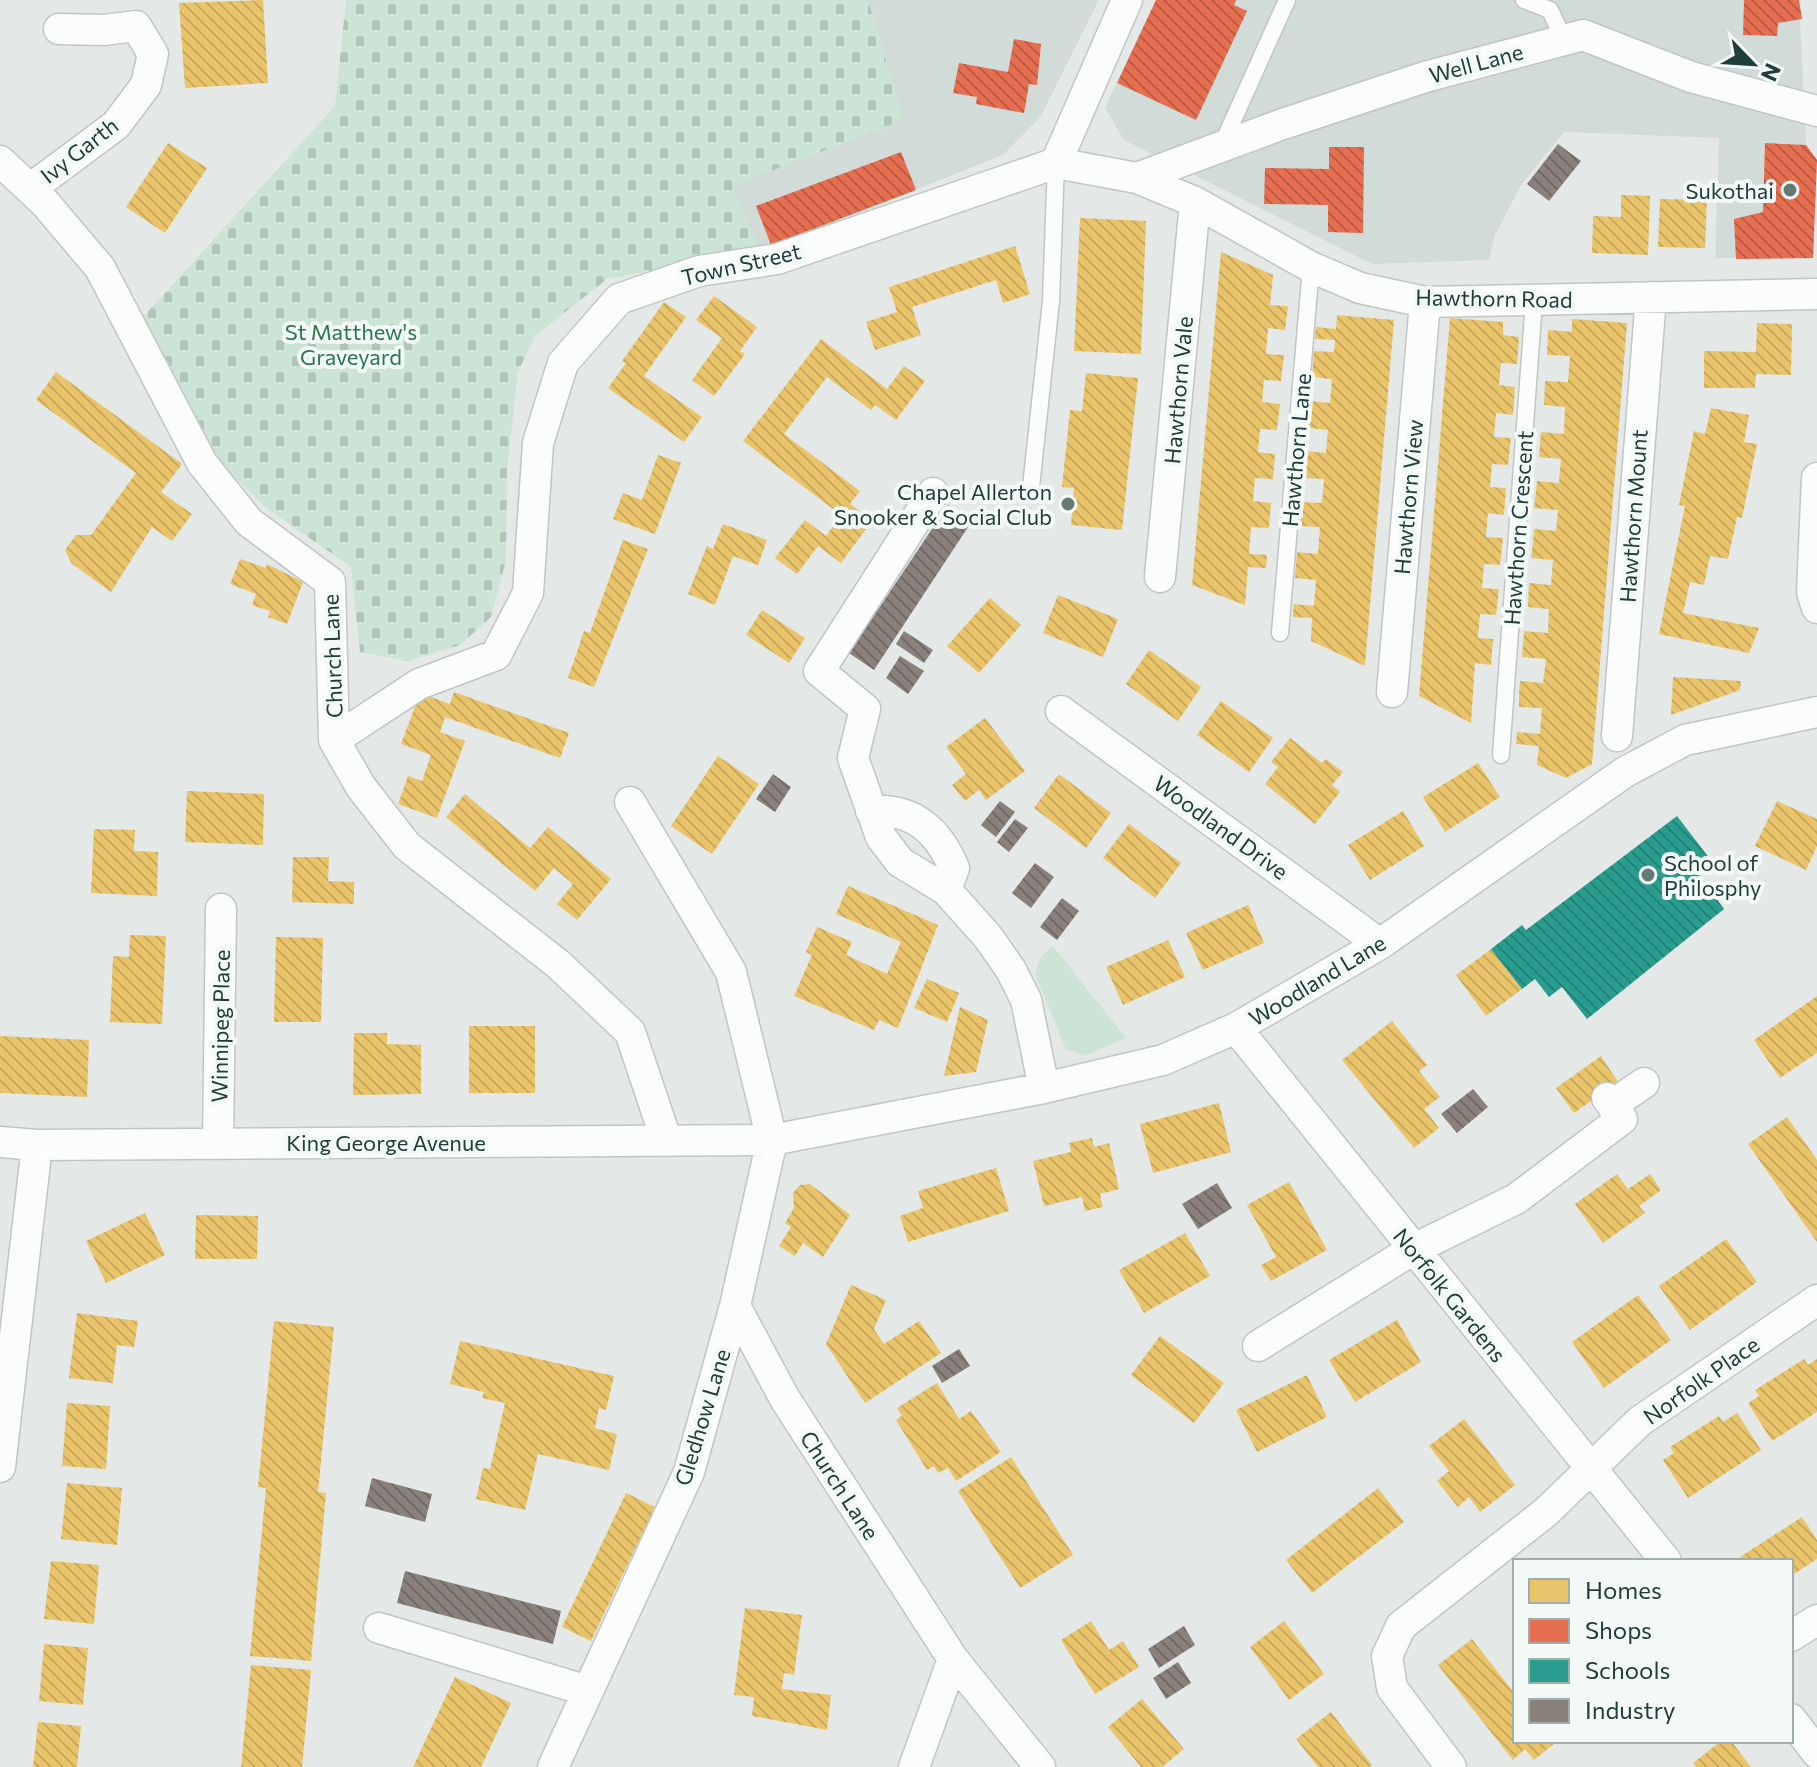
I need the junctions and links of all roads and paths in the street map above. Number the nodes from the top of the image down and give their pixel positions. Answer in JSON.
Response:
{"nodes":[{"id":1,"x":1127,"y":0,"type":"edge"},
{"id":2,"x":1287,"y":0,"type":"edge"},
{"id":3,"x":1524,"y":0,"type":"edge"},
{"id":4,"x":142,"y":13,"type":"edge"},
{"id":5,"x":59,"y":29,"type":"dead end"},
{"id":6,"x":1564,"y":40,"type":"junction"},
{"id":7,"x":1817,"y":111,"type":"edge"},
{"id":8,"x":1221,"y":147,"type":"junction"},
{"id":9,"x":0,"y":161,"type":"edge"},
{"id":10,"x":1056,"y":163,"type":"junction"},
{"id":11,"x":1137,"y":178,"type":"junction"},
{"id":12,"x":30,"y":189,"type":"junction"},
{"id":13,"x":1195,"y":202,"type":"junction"},
{"id":14,"x":1311,"y":267,"type":"junction"},
{"id":15,"x":1817,"y":294,"type":"edge"},
{"id":16,"x":1651,"y":297,"type":"junction"},
{"id":17,"x":1534,"y":301,"type":"junction"},
{"id":18,"x":1425,"y":302,"type":"junction"},
{"id":19,"x":1817,"y":478,"type":"edge"},
{"id":20,"x":1031,"y":487,"type":"dead end"},
{"id":21,"x":933,"y":493,"type":"dead end"},
{"id":22,"x":1160,"y":577,"type":"dead end"},
{"id":23,"x":1817,"y":608,"type":"edge"},
{"id":24,"x":1280,"y":633,"type":"dead end"},
{"id":25,"x":1392,"y":692,"type":"dead end"},
{"id":26,"x":1061,"y":711,"type":"dead end"},
{"id":27,"x":1817,"y":712,"type":"edge"},
{"id":28,"x":1617,"y":736,"type":"dead end"},
{"id":29,"x":334,"y":740,"type":"junction"},
{"id":30,"x":1501,"y":755,"type":"dead end"},
{"id":31,"x":630,"y":802,"type":"dead end"},
{"id":32,"x":871,"y":811,"type":"junction"},
{"id":33,"x":946,"y":890,"type":"junction"},
{"id":34,"x":221,"y":909,"type":"dead end"},
{"id":35,"x":1380,"y":944,"type":"junction"},
{"id":36,"x":1236,"y":1028,"type":"junction"},
{"id":37,"x":1644,"y":1083,"type":"dead end"},
{"id":38,"x":1044,"y":1088,"type":"junction"},
{"id":39,"x":666,"y":1139,"type":"junction"},
{"id":40,"x":772,"y":1140,"type":"junction"},
{"id":41,"x":0,"y":1142,"type":"edge"},
{"id":42,"x":218,"y":1143,"type":"junction"},
{"id":43,"x":37,"y":1145,"type":"junction"},
{"id":44,"x":1412,"y":1250,"type":"junction"},
{"id":45,"x":1817,"y":1300,"type":"edge"},
{"id":46,"x":735,"y":1306,"type":"junction"},
{"id":47,"x":1258,"y":1346,"type":"dead end"},
{"id":48,"x":1590,"y":1466,"type":"junction"},
{"id":49,"x":0,"y":1467,"type":"edge"},
{"id":50,"x":1664,"y":1559,"type":"edge"},
{"id":51,"x":1817,"y":1620,"type":"edge"},
{"id":52,"x":379,"y":1628,"type":"dead end"},
{"id":53,"x":1793,"y":1635,"type":"edge"},
{"id":54,"x":953,"y":1659,"type":"junction"},
{"id":55,"x":588,"y":1691,"type":"junction"},
{"id":56,"x":1793,"y":1722,"type":"edge"},
{"id":57,"x":1817,"y":1753,"type":"edge"},
{"id":58,"x":553,"y":1767,"type":"edge"},
{"id":59,"x":914,"y":1767,"type":"edge"},
{"id":60,"x":1040,"y":1767,"type":"edge"},
{"id":61,"x":1451,"y":1767,"type":"edge"}],
"edges":[{"from":1,"to":10,"type":"street"},
{"from":2,"to":8,"type":"lane"},
{"from":3,"to":6,"type":"lane"},
{"from":4,"to":5,"type":"street","name":"Ivy Garth"},
{"from":4,"to":12,"type":"street","name":"Ivy Garth"},
{"from":6,"to":7,"type":"street","name":"Well Lane"},
{"from":6,"to":8,"type":"street","name":"Well Lane"},
{"from":8,"to":11,"type":"street","name":"Well Lane"},
{"from":9,"to":12,"type":"street","name":"Church Lane"},
{"from":10,"to":11,"type":"street","name":"Hawthorn Road"},
{"from":10,"to":20,"type":"lane"},
{"from":10,"to":29,"type":"street","name":"Town Street"},
{"from":11,"to":13,"type":"street","name":"Hawthorn Road"},
{"from":12,"to":29,"type":"street","name":"Church Lane"},
{"from":13,"to":14,"type":"street","name":"Hawthorn Road"},
{"from":13,"to":22,"type":"street","name":"Hawthorn Vale"},
{"from":14,"to":18,"type":"street","name":"Hawthorn Road"},
{"from":14,"to":24,"type":"lane","name":"Hawthorn Lane"},
{"from":15,"to":16,"type":"street","name":"Hawthorn Road"},
{"from":16,"to":17,"type":"street","name":"Hawthorn Road"},
{"from":16,"to":28,"type":"street","name":"Hawthorn Mount"},
{"from":17,"to":18,"type":"street","name":"Hawthorn Road"},
{"from":17,"to":30,"type":"lane","name":"Hawthorn Crescent"},
{"from":18,"to":25,"type":"street","name":"Hawthorn View"},
{"from":19,"to":23,"type":"street"},
{"from":21,"to":32,"type":"street"},
{"from":26,"to":35,"type":"street","name":"Woodland Drive"},
{"from":27,"to":35,"type":"street","name":"Woodland Lane"},
{"from":29,"to":39,"type":"street","name":"Church Lane"},
{"from":31,"to":40,"type":"street"},
{"from":32,"to":33,"type":"street"},
{"from":32,"to":33,"type":"street"},
{"from":33,"to":38,"type":"street"},
{"from":34,"to":42,"type":"street","name":"Winnipeg Place"},
{"from":35,"to":36,"type":"street","name":"Woodland Lane"},
{"from":36,"to":38,"type":"street","name":"Woodland Lane"},
{"from":36,"to":44,"type":"street","name":"Norfolk Gardens"},
{"from":37,"to":44,"type":"street"},
{"from":38,"to":40,"type":"street","name":"Woodland Lane"},
{"from":39,"to":40,"type":"street","name":"King George Avenue"},
{"from":39,"to":42,"type":"street","name":"King George Avenue"},
{"from":40,"to":46,"type":"street","name":"Gledhow Lane"},
{"from":41,"to":43,"type":"street","name":"King George Avenue"},
{"from":42,"to":43,"type":"street","name":"King George Avenue"},
{"from":43,"to":49,"type":"street"},
{"from":44,"to":47,"type":"street"},
{"from":44,"to":48,"type":"street","name":"Norfolk Gardens"},
{"from":45,"to":48,"type":"street","name":"Norfolk Place"},
{"from":46,"to":54,"type":"street","name":"Church Lane"},
{"from":46,"to":55,"type":"street","name":"Gledhow Lane"},
{"from":48,"to":50,"type":"street","name":"Norfolk Gardens"},
{"from":48,"to":61,"type":"street","name":"Norfolk Place"},
{"from":51,"to":53,"type":"street"},
{"from":52,"to":55,"type":"street"},
{"from":54,"to":59,"type":"street"},
{"from":54,"to":60,"type":"street","name":"Church Lane"},
{"from":55,"to":58,"type":"street","name":"Gledhow Lane"},
{"from":56,"to":57,"type":"street"}]}
